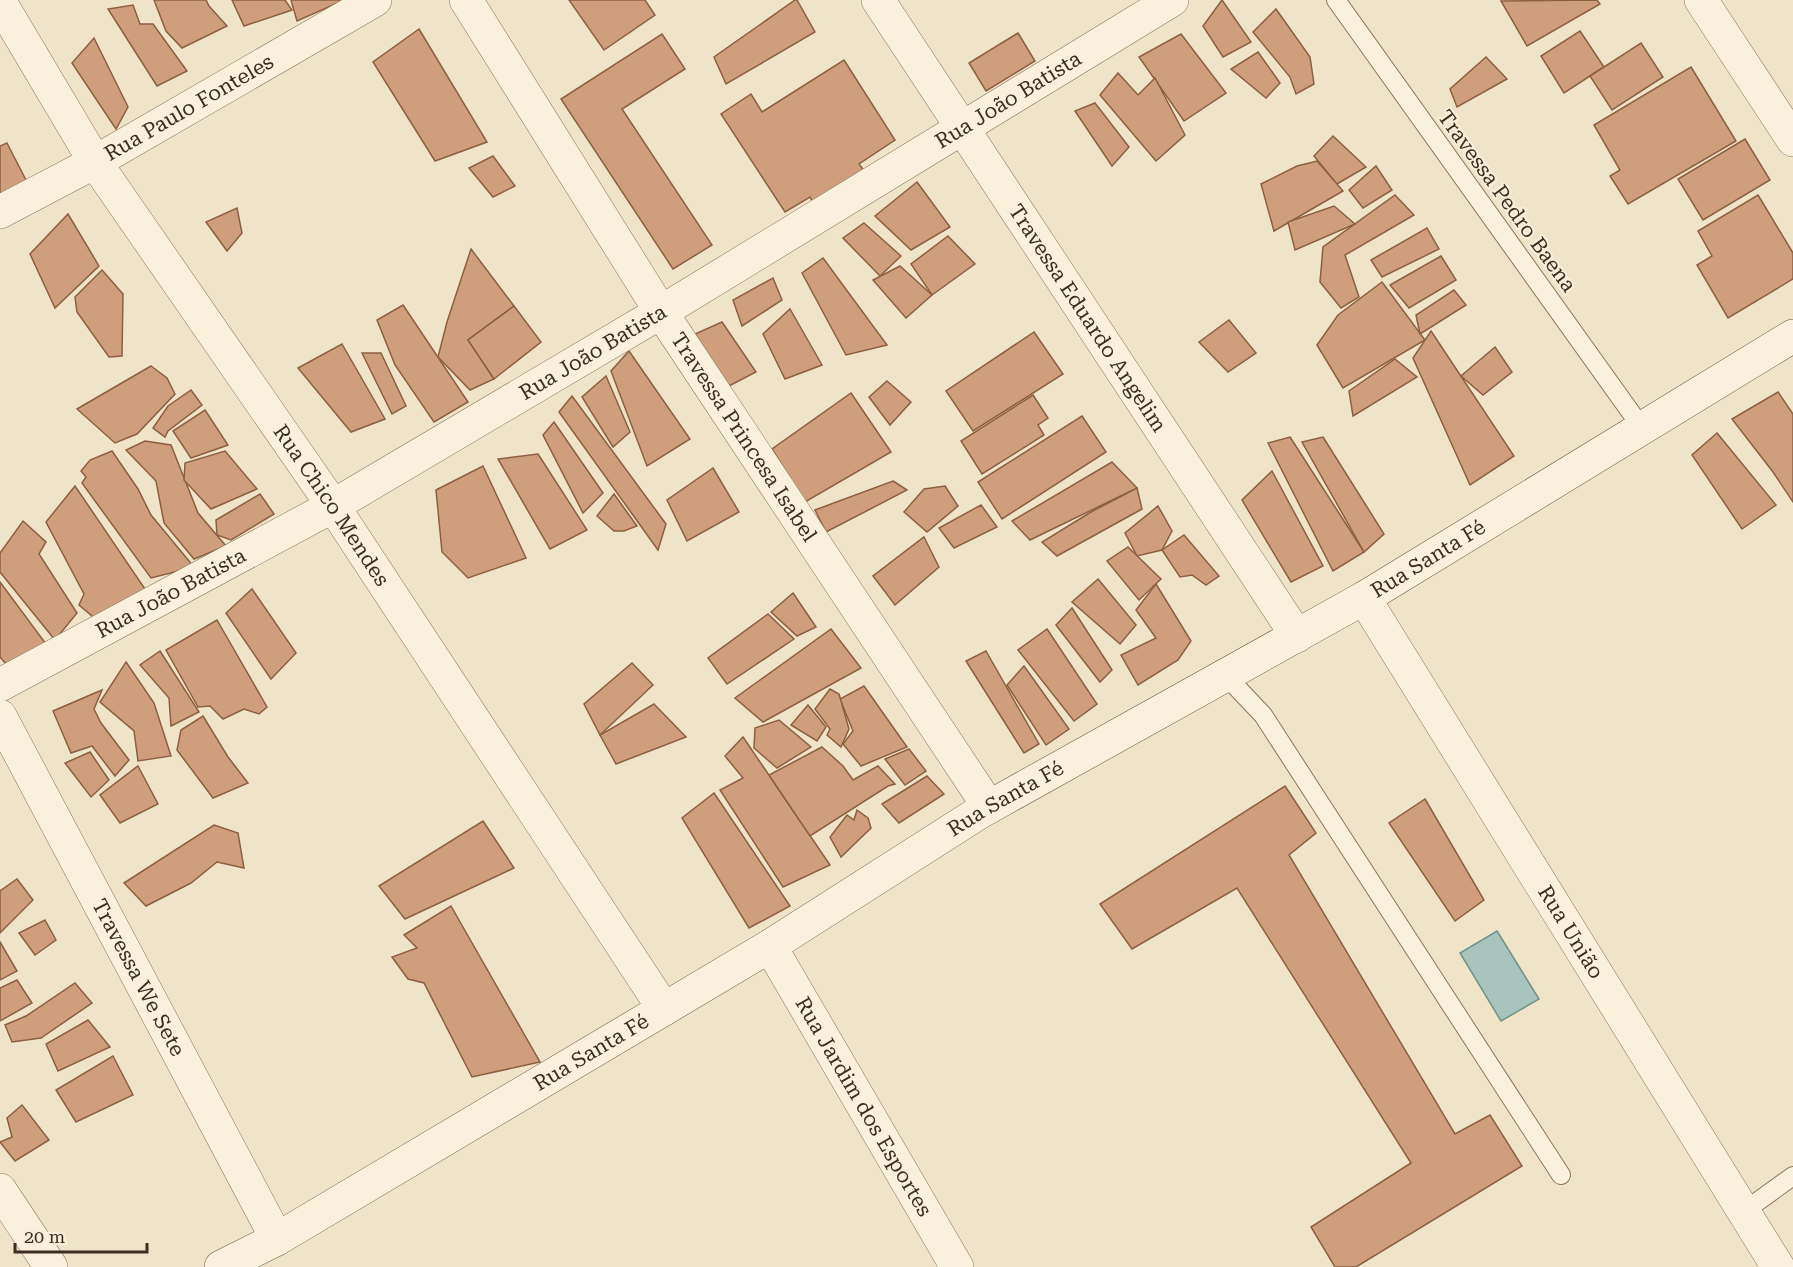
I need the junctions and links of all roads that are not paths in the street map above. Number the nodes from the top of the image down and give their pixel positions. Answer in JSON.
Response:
{"nodes":[{"id":1,"x":375,"y":0,"type":"edge"},
{"id":2,"x":466,"y":0,"type":"edge"},
{"id":3,"x":878,"y":0,"type":"edge"},
{"id":4,"x":1172,"y":0,"type":"edge"},
{"id":5,"x":1336,"y":0,"type":"edge"},
{"id":6,"x":1701,"y":0,"type":"edge"},
{"id":7,"x":0,"y":2,"type":"edge"},
{"id":8,"x":962,"y":128,"type":"junction"},
{"id":9,"x":1793,"y":140,"type":"edge"},
{"id":10,"x":95,"y":162,"type":"junction"},
{"id":11,"x":0,"y":212,"type":"edge"},
{"id":12,"x":661,"y":312,"type":"junction"},
{"id":13,"x":1793,"y":336,"type":"edge"},
{"id":14,"x":1642,"y":428,"type":"junction"},
{"id":15,"x":333,"y":506,"type":"junction"},
{"id":16,"x":1364,"y":598,"type":"junction"},
{"id":17,"x":1297,"y":636,"type":"junction"},
{"id":18,"x":1226,"y":676,"type":"junction"},
{"id":19,"x":0,"y":685,"type":"edge"},
{"id":20,"x":0,"y":716,"type":"edge"},
{"id":21,"x":989,"y":807,"type":"junction"},
{"id":22,"x":770,"y":946,"type":"junction"},
{"id":23,"x":664,"y":1009,"type":"junction"},
{"id":24,"x":1561,"y":1175,"type":"dead end"},
{"id":25,"x":1793,"y":1176,"type":"edge"},
{"id":26,"x":0,"y":1190,"type":"edge"},
{"id":27,"x":1743,"y":1212,"type":"junction"},
{"id":28,"x":277,"y":1239,"type":"junction"},
{"id":29,"x":51,"y":1267,"type":"edge"},
{"id":30,"x":221,"y":1267,"type":"edge"},
{"id":31,"x":957,"y":1267,"type":"edge"},
{"id":32,"x":1778,"y":1267,"type":"edge"}],
"edges":[{"from":1,"to":10,"type":"street","name":"Rua Paulo Fonteles"},
{"from":2,"to":12,"type":"street","name":"Travessa Princesa Isabel"},
{"from":3,"to":8,"type":"street","name":"Travessa Eduardo Angelim"},
{"from":4,"to":8,"type":"street","name":"Rua João Batista"},
{"from":5,"to":14,"type":"lane","name":"Travessa Pedro Baena"},
{"from":6,"to":9,"type":"street"},
{"from":7,"to":10,"type":"street","name":"Rua Chico Mendes"},
{"from":8,"to":12,"type":"street","name":"Rua João Batista"},
{"from":8,"to":17,"type":"street","name":"Travessa Eduardo Angelim"},
{"from":10,"to":11,"type":"street","name":"Rua Paulo Fonteles"},
{"from":10,"to":15,"type":"street","name":"Rua Chico Mendes"},
{"from":12,"to":15,"type":"street","name":"Rua João Batista"},
{"from":12,"to":21,"type":"street","name":"Travessa Princesa Isabel"},
{"from":13,"to":14,"type":"street","name":"Rua Santa Fé"},
{"from":14,"to":16,"type":"street","name":"Rua Santa Fé"},
{"from":15,"to":19,"type":"street","name":"Rua João Batista"},
{"from":15,"to":23,"type":"street","name":"Rua Chico Mendes"},
{"from":16,"to":17,"type":"street","name":"Rua Santa Fé"},
{"from":16,"to":27,"type":"street","name":"Rua União"},
{"from":17,"to":18,"type":"street","name":"Rua Santa Fé"},
{"from":18,"to":21,"type":"street","name":"Rua Santa Fé"},
{"from":18,"to":24,"type":"lane"},
{"from":20,"to":28,"type":"street","name":"Travessa We Sete"},
{"from":21,"to":22,"type":"street","name":"Rua Santa Fé"},
{"from":22,"to":23,"type":"street","name":"Rua Santa Fé"},
{"from":22,"to":31,"type":"street","name":"Rua Jardim dos Esportes"},
{"from":23,"to":28,"type":"street","name":"Rua Santa Fé"},
{"from":25,"to":27,"type":"lane"},
{"from":26,"to":29,"type":"street"},
{"from":27,"to":32,"type":"street","name":"Rua União"},
{"from":28,"to":30,"type":"street","name":"Rua Santa Fé"}]}
